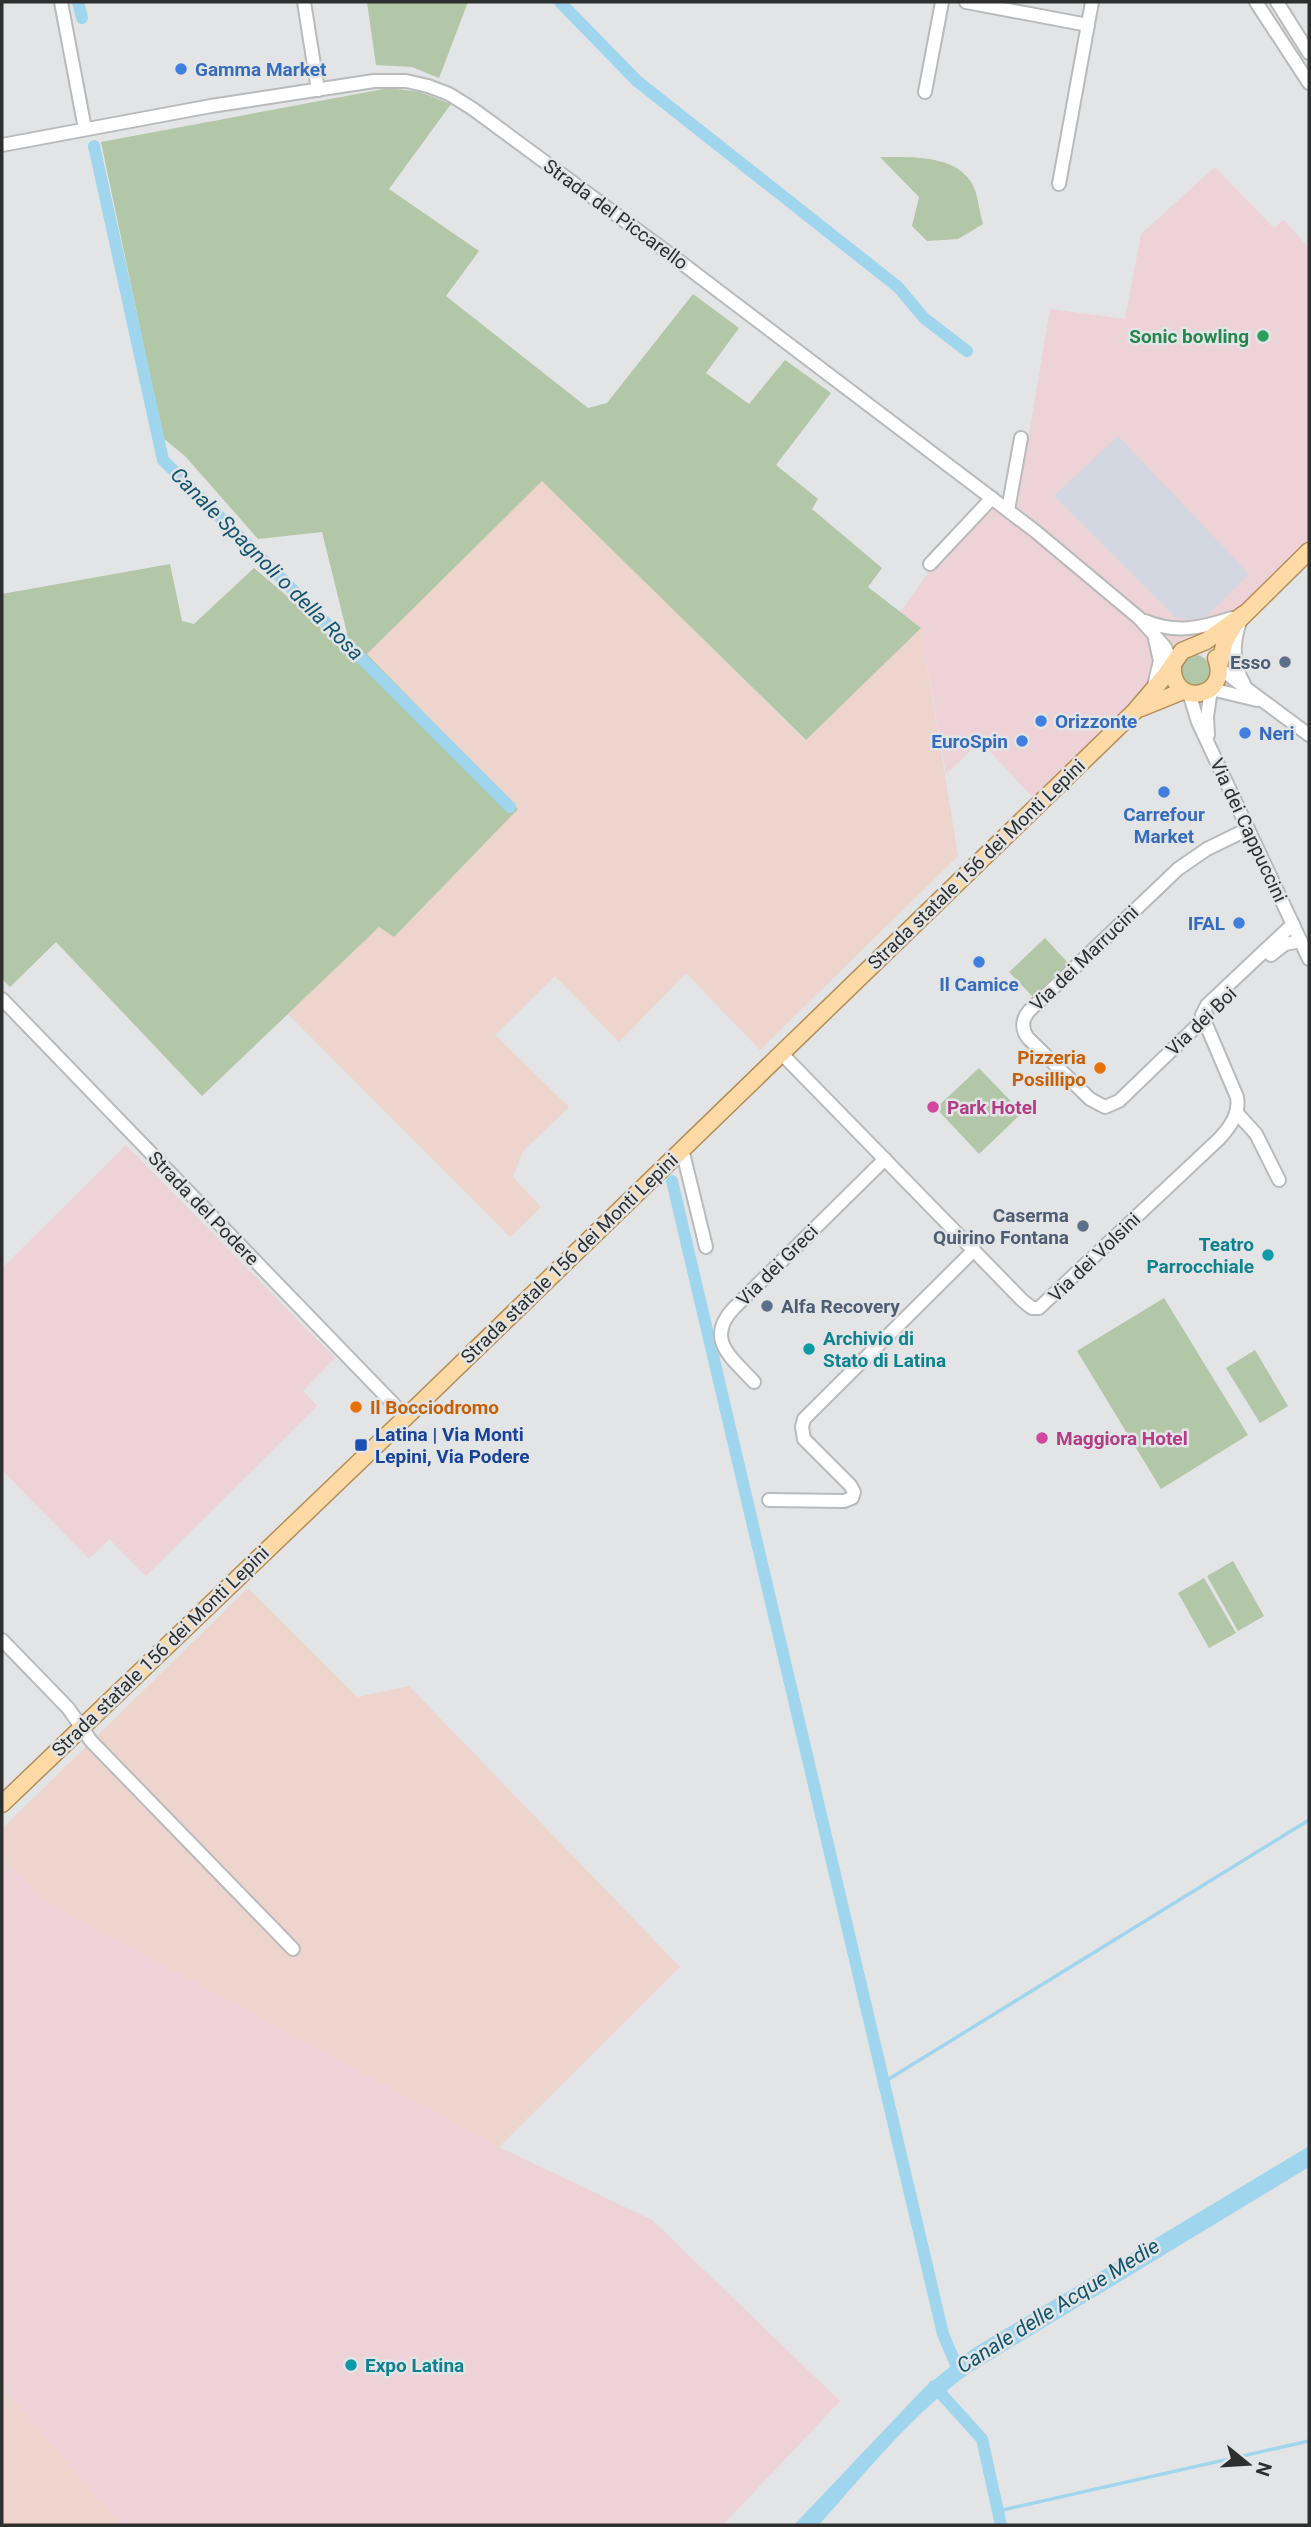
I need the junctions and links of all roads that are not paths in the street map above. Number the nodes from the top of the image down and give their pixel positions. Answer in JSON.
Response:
{"nodes":[{"id":1,"x":61,"y":2,"type":"edge"},
{"id":2,"x":304,"y":2,"type":"edge"},
{"id":3,"x":942,"y":2,"type":"edge"},
{"id":4,"x":965,"y":2,"type":"edge"},
{"id":5,"x":1092,"y":2,"type":"edge"},
{"id":6,"x":1256,"y":2,"type":"edge"},
{"id":7,"x":1277,"y":2,"type":"edge"},
{"id":8,"x":1088,"y":25,"type":"junction"},
{"id":9,"x":1309,"y":53,"type":"edge"},
{"id":10,"x":1309,"y":83,"type":"edge"},
{"id":11,"x":318,"y":90,"type":"junction"},
{"id":12,"x":925,"y":92,"type":"dead end"},
{"id":13,"x":85,"y":129,"type":"junction"},
{"id":14,"x":2,"y":145,"type":"edge"},
{"id":15,"x":1059,"y":184,"type":"dead end"},
{"id":16,"x":1021,"y":438,"type":"dead end"},
{"id":17,"x":992,"y":498,"type":"junction"},
{"id":18,"x":1008,"y":510,"type":"junction"},
{"id":19,"x":1309,"y":551,"type":"edge"},
{"id":20,"x":930,"y":564,"type":"dead end"},
{"id":21,"x":1244,"y":614,"type":"junction"},
{"id":22,"x":1157,"y":630,"type":"junction"},
{"id":23,"x":1192,"y":647,"type":"junction"},
{"id":24,"x":1172,"y":665,"type":"junction"},
{"id":25,"x":1219,"y":667,"type":"junction"},
{"id":26,"x":1211,"y":689,"type":"junction"},
{"id":27,"x":1248,"y":690,"type":"junction"},
{"id":28,"x":1186,"y":692,"type":"junction"},
{"id":29,"x":1151,"y":693,"type":"junction"},
{"id":30,"x":1266,"y":702,"type":"junction"},
{"id":31,"x":1135,"y":711,"type":"junction"},
{"id":32,"x":1309,"y":736,"type":"edge"},
{"id":33,"x":1208,"y":739,"type":"junction"},
{"id":34,"x":1248,"y":829,"type":"junction"},
{"id":35,"x":1293,"y":924,"type":"junction"},
{"id":36,"x":1301,"y":940,"type":"junction"},
{"id":37,"x":1309,"y":959,"type":"edge"},
{"id":38,"x":2,"y":999,"type":"edge"},
{"id":39,"x":1203,"y":1016,"type":"junction"},
{"id":40,"x":781,"y":1053,"type":"junction"},
{"id":41,"x":1105,"y":1107,"type":"joint"},
{"id":42,"x":1237,"y":1113,"type":"junction"},
{"id":43,"x":682,"y":1149,"type":"junction"},
{"id":44,"x":885,"y":1159,"type":"junction"},
{"id":45,"x":1279,"y":1180,"type":"dead end"},
{"id":46,"x":706,"y":1247,"type":"dead end"},
{"id":47,"x":974,"y":1250,"type":"junction"},
{"id":48,"x":754,"y":1382,"type":"dead end"},
{"id":49,"x":406,"y":1417,"type":"junction"},
{"id":50,"x":769,"y":1500,"type":"dead end"},
{"id":51,"x":2,"y":1640,"type":"edge"},
{"id":52,"x":81,"y":1726,"type":"junction"},
{"id":53,"x":2,"y":1804,"type":"edge"},
{"id":54,"x":293,"y":1949,"type":"dead end"}],
"edges":[{"from":1,"to":13,"type":"street"},
{"from":2,"to":11,"type":"street"},
{"from":3,"to":12,"type":"street"},
{"from":4,"to":8,"type":"street"},
{"from":5,"to":8,"type":"street"},
{"from":6,"to":10,"type":"street"},
{"from":7,"to":9,"type":"street"},
{"from":8,"to":15,"type":"street"},
{"from":11,"to":13,"type":"street","name":"Strada del Piccarello"},
{"from":11,"to":17,"type":"street","name":"Strada del Piccarello"},
{"from":13,"to":14,"type":"street","name":"Strada del Piccarello"},
{"from":16,"to":18,"type":"street"},
{"from":17,"to":18,"type":"street","name":"Strada del Piccarello"},
{"from":17,"to":20,"type":"street"},
{"from":18,"to":22,"type":"street","name":"Strada del Piccarello"},
{"from":19,"to":21,"type":"main road"},
{"from":21,"to":22,"type":"street"},
{"from":21,"to":23,"type":"main road","name":"Strada statale 156 dei Monti Lepini"},
{"from":21,"to":25,"type":"main road"},
{"from":21,"to":27,"type":"street"},
{"from":22,"to":23,"type":"street","name":"Strada del Piccarello"},
{"from":22,"to":24,"type":"street","name":"Strada del Piccarello"},
{"from":22,"to":29,"type":"street"},
{"from":23,"to":24,"type":"main road","name":"Strada statale 156 dei Monti Lepini"},
{"from":23,"to":25,"type":"main road"},
{"from":24,"to":28,"type":"main road"},
{"from":24,"to":29,"type":"main road","name":"Strada statale 156 dei Monti Lepini"},
{"from":25,"to":26,"type":"main road"},
{"from":25,"to":27,"type":"street"},
{"from":26,"to":28,"type":"main road","name":"Strada statale 156 dei Monti Lepini"},
{"from":26,"to":30,"type":"street"},
{"from":26,"to":33,"type":"street","name":"Via dei Cappuccini"},
{"from":27,"to":30,"type":"street"},
{"from":28,"to":31,"type":"main road","name":"Strada statale 156 dei Monti Lepini"},
{"from":28,"to":33,"type":"street","name":"Via dei Cappuccini"},
{"from":29,"to":31,"type":"main road","name":"Strada statale 156 dei Monti Lepini"},
{"from":30,"to":32,"type":"street"},
{"from":31,"to":40,"type":"main road","name":"Strada statale 156 dei Monti Lepini"},
{"from":33,"to":34,"type":"street","name":"Via dei Cappuccini"},
{"from":34,"to":35,"type":"street","name":"Via dei Cappuccini"},
{"from":34,"to":41,"type":"street","name":"Via dei Marrucini"},
{"from":35,"to":36,"type":"street","name":"Via dei Cappuccini"},
{"from":35,"to":39,"type":"street","name":"Via dei Boi"},
{"from":36,"to":37,"type":"street","name":"Via dei Cappuccini"},
{"from":36,"to":39,"type":"street","name":"Via dei Boi"},
{"from":38,"to":49,"type":"street","name":"Strada del Podere"},
{"from":39,"to":41,"type":"street","name":"Via dei Boi"},
{"from":39,"to":42,"type":"street"},
{"from":40,"to":43,"type":"main road","name":"Strada statale 156 dei Monti Lepini"},
{"from":40,"to":44,"type":"street","name":"Via dei Volsini"},
{"from":42,"to":45,"type":"street"},
{"from":42,"to":47,"type":"street","name":"Via dei Volsini"},
{"from":43,"to":46,"type":"street"},
{"from":43,"to":49,"type":"main road","name":"Strada statale 156 dei Monti Lepini"},
{"from":44,"to":47,"type":"street","name":"Via dei Volsini"},
{"from":44,"to":48,"type":"street","name":"Via dei Greci"},
{"from":47,"to":50,"type":"street"},
{"from":49,"to":52,"type":"main road","name":"Strada statale 156 dei Monti Lepini"},
{"from":51,"to":52,"type":"street"},
{"from":52,"to":53,"type":"main road","name":"Strada statale 156 dei Monti Lepini"},
{"from":52,"to":54,"type":"street"}]}
